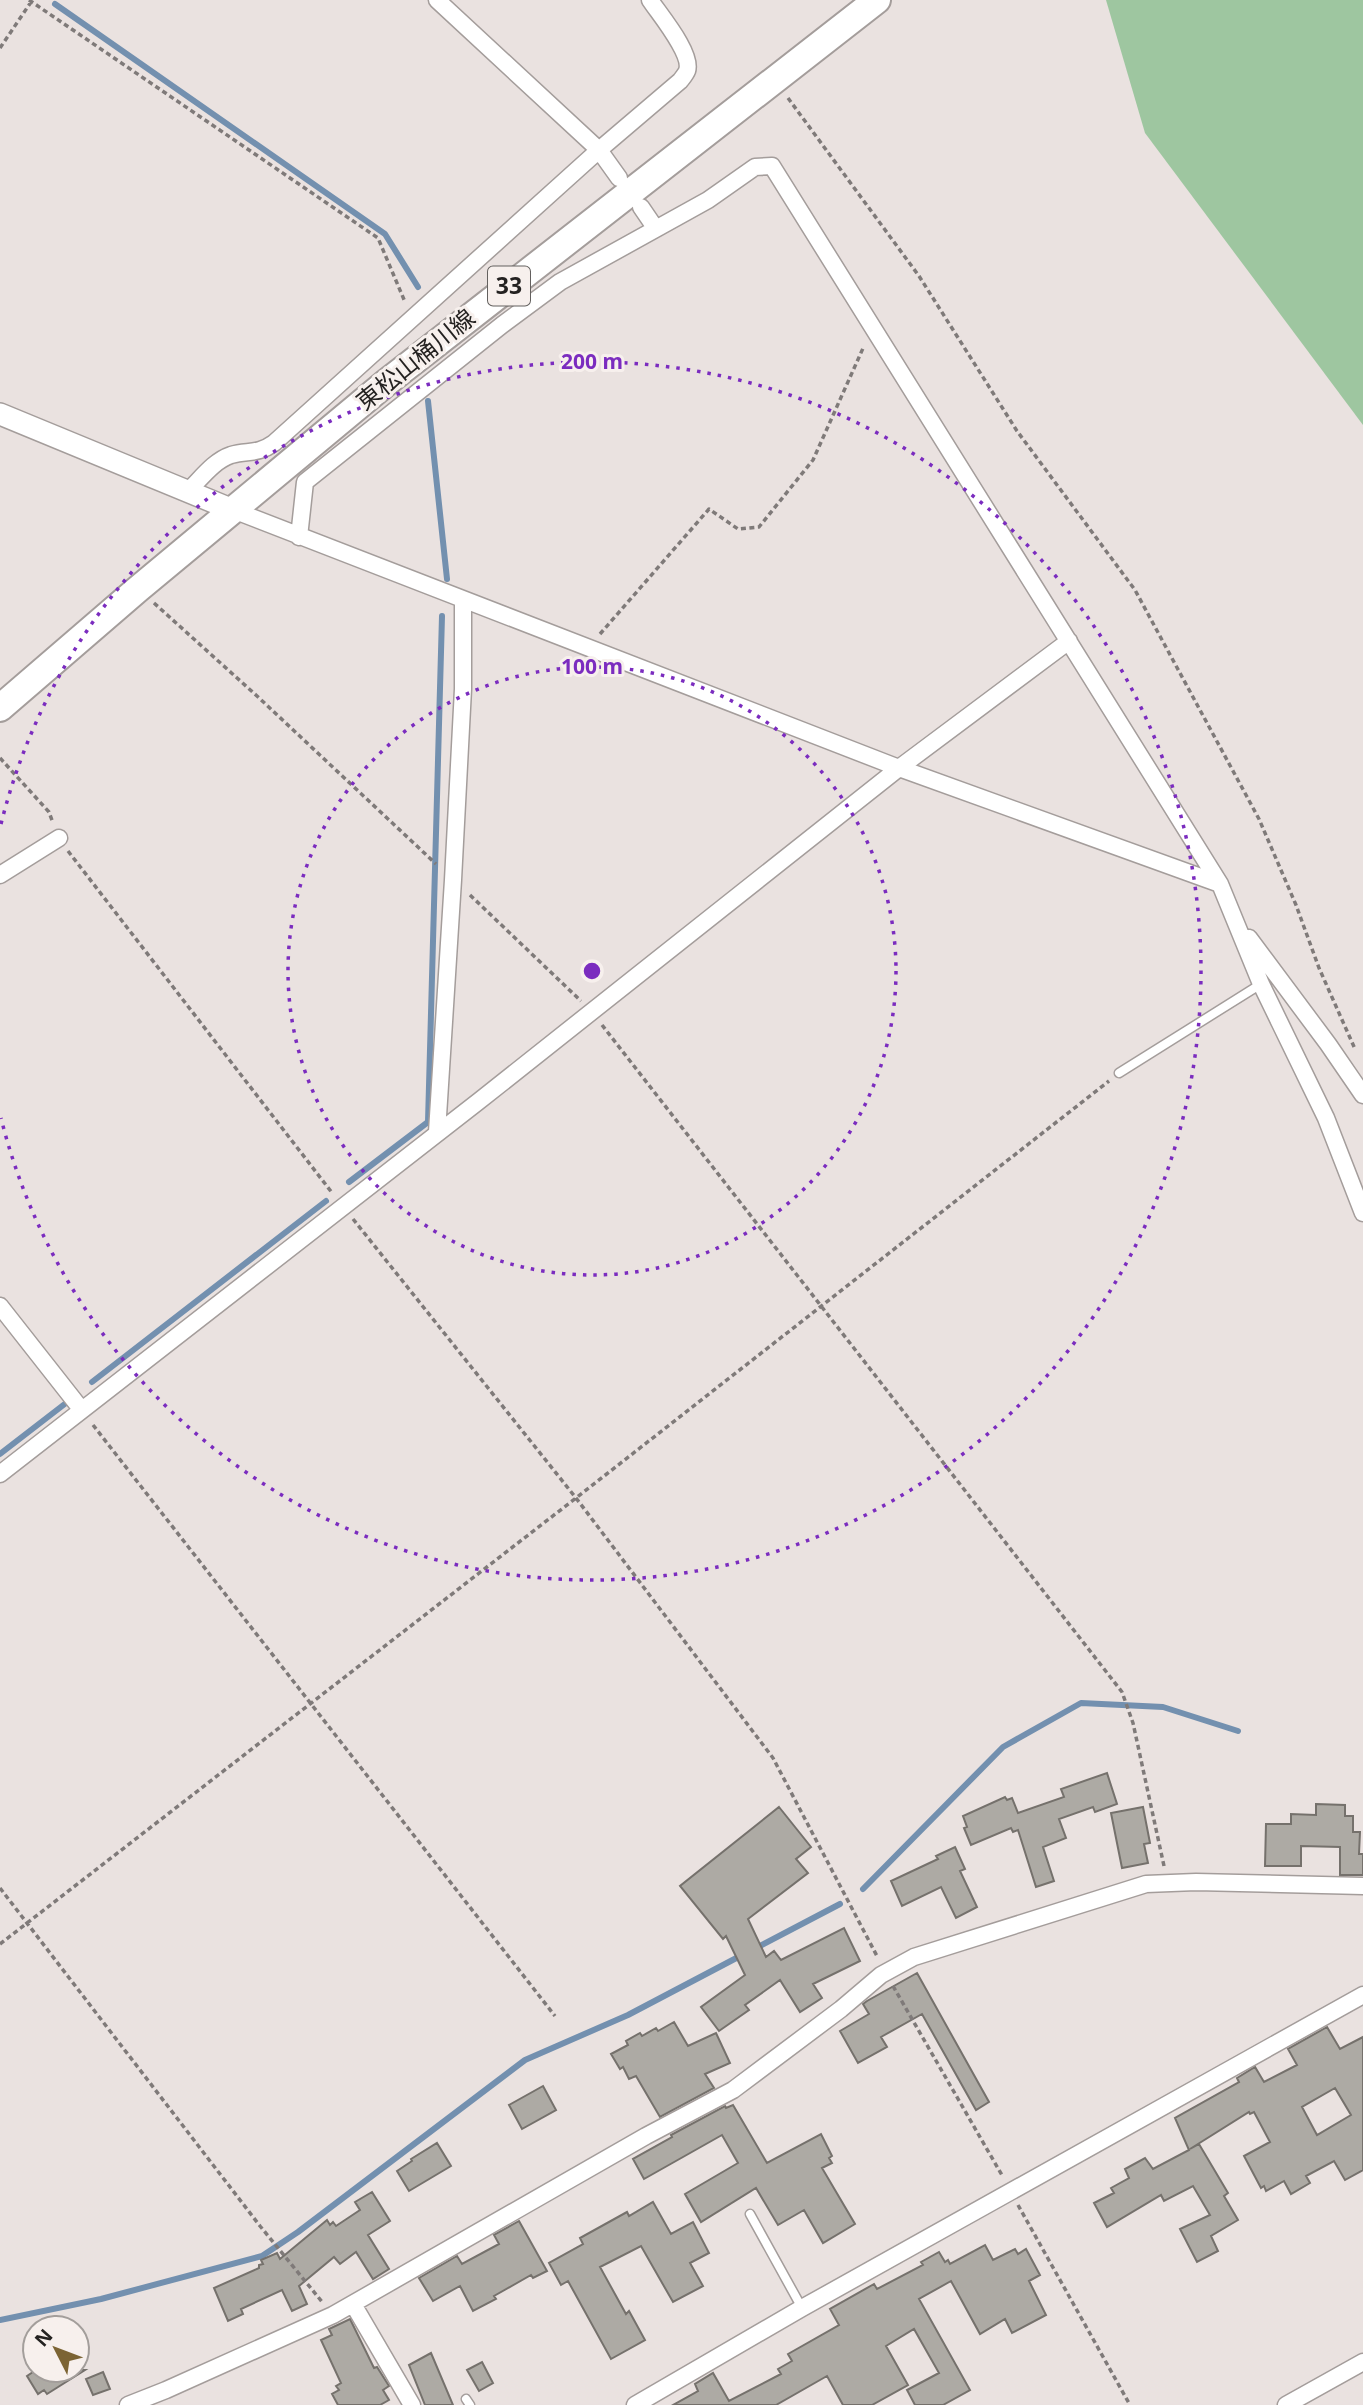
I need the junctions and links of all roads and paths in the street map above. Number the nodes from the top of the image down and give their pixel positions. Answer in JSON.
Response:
{"nodes":[{"id":1,"x":437,"y":0,"type":"edge"},
{"id":2,"x":650,"y":0,"type":"edge"},
{"id":3,"x":877,"y":0,"type":"edge"},
{"id":4,"x":31,"y":1,"type":"edge"},
{"id":5,"x":0,"y":48,"type":"edge"},
{"id":6,"x":782,"y":74,"type":"junction"},
{"id":7,"x":598,"y":150,"type":"junction"},
{"id":8,"x":619,"y":178,"type":"dead end"},
{"id":9,"x":640,"y":207,"type":"dead end"},
{"id":10,"x":656,"y":229,"type":"junction"},
{"id":11,"x":412,"y":320,"type":"junction"},
{"id":12,"x":873,"y":327,"type":"junction"},
{"id":13,"x":0,"y":414,"type":"edge"},
{"id":14,"x":187,"y":492,"type":"junction"},
{"id":15,"x":233,"y":510,"type":"junction"},
{"id":16,"x":299,"y":537,"type":"junction"},
{"id":17,"x":138,"y":589,"type":"junction"},
{"id":18,"x":463,"y":601,"type":"junction"},
{"id":19,"x":1069,"y":641,"type":"junction"},
{"id":20,"x":587,"y":648,"type":"junction"},
{"id":21,"x":0,"y":708,"type":"edge"},
{"id":22,"x":0,"y":758,"type":"edge"},
{"id":23,"x":899,"y":768,"type":"junction"},
{"id":24,"x":58,"y":838,"type":"junction"},
{"id":25,"x":0,"y":875,"type":"edge"},
{"id":26,"x":453,"y":880,"type":"junction"},
{"id":27,"x":1220,"y":884,"type":"junction"},
{"id":28,"x":1234,"y":920,"type":"junction"},
{"id":29,"x":1261,"y":984,"type":"junction"},
{"id":30,"x":591,"y":1011,"type":"junction"},
{"id":31,"x":1358,"y":1055,"type":"dead end"},
{"id":32,"x":1119,"y":1073,"type":"joint"},
{"id":33,"x":1363,"y":1095,"type":"edge"},
{"id":34,"x":437,"y":1132,"type":"junction"},
{"id":35,"x":342,"y":1206,"type":"junction"},
{"id":36,"x":1363,"y":1213,"type":"edge"},
{"id":37,"x":0,"y":1306,"type":"edge"},
{"id":38,"x":822,"y":1306,"type":"junction"},
{"id":39,"x":81,"y":1409,"type":"junction"},
{"id":40,"x":0,"y":1474,"type":"edge"},
{"id":41,"x":576,"y":1498,"type":"junction"},
{"id":42,"x":312,"y":1703,"type":"junction"},
{"id":43,"x":1168,"y":1881,"type":"junction"},
{"id":44,"x":1363,"y":1886,"type":"edge"},
{"id":45,"x":0,"y":1888,"type":"edge"},
{"id":46,"x":26,"y":1923,"type":"junction"},
{"id":47,"x":0,"y":1944,"type":"edge"},
{"id":48,"x":886,"y":1973,"type":"junction"},
{"id":49,"x":1363,"y":1995,"type":"edge"},
{"id":50,"x":555,"y":2016,"type":"dead end"},
{"id":51,"x":1012,"y":2192,"type":"junction"},
{"id":52,"x":750,"y":2214,"type":"dead end"},
{"id":53,"x":353,"y":2304,"type":"junction"},
{"id":54,"x":802,"y":2308,"type":"junction"},
{"id":55,"x":333,"y":2315,"type":"junction"},
{"id":56,"x":1363,"y":2362,"type":"edge"},
{"id":57,"x":128,"y":2405,"type":"edge"},
{"id":58,"x":412,"y":2405,"type":"edge"},
{"id":59,"x":635,"y":2405,"type":"edge"},
{"id":60,"x":1130,"y":2405,"type":"edge"},
{"id":61,"x":1286,"y":2405,"type":"edge"}],
"edges":[{"from":1,"to":7,"type":"street"},
{"from":2,"to":7,"type":"street"},
{"from":3,"to":6,"type":"main road","name":"東松山桶川線","number":"33"},
{"from":4,"to":5,"type":"path"},
{"from":4,"to":11,"type":"path"},
{"from":6,"to":15,"type":"main road","name":"東松山桶川線","number":"33"},
{"from":6,"to":31,"type":"path"},
{"from":7,"to":8,"type":"street"},
{"from":7,"to":11,"type":"street"},
{"from":9,"to":10,"type":"street"},
{"from":10,"to":12,"type":"street"},
{"from":10,"to":16,"type":"street"},
{"from":11,"to":14,"type":"street"},
{"from":12,"to":19,"type":"street"},
{"from":12,"to":20,"type":"path"},
{"from":13,"to":14,"type":"street"},
{"from":14,"to":15,"type":"street"},
{"from":15,"to":16,"type":"street"},
{"from":15,"to":17,"type":"main road","name":"東松山桶川線","number":"33"},
{"from":16,"to":18,"type":"street"},
{"from":17,"to":21,"type":"main road","name":"東松山桶川線","number":"33"},
{"from":17,"to":26,"type":"path"},
{"from":18,"to":20,"type":"street"},
{"from":18,"to":26,"type":"street"},
{"from":19,"to":23,"type":"street"},
{"from":19,"to":27,"type":"street"},
{"from":20,"to":23,"type":"street"},
{"from":22,"to":24,"type":"path"},
{"from":23,"to":27,"type":"street"},
{"from":23,"to":30,"type":"street"},
{"from":24,"to":25,"type":"street"},
{"from":24,"to":35,"type":"path"},
{"from":26,"to":30,"type":"path"},
{"from":26,"to":34,"type":"street"},
{"from":27,"to":28,"type":"street"},
{"from":28,"to":29,"type":"street"},
{"from":28,"to":33,"type":"street"},
{"from":29,"to":32,"type":"lane"},
{"from":29,"to":36,"type":"street"},
{"from":30,"to":34,"type":"street"},
{"from":30,"to":38,"type":"path"},
{"from":32,"to":38,"type":"path"},
{"from":34,"to":35,"type":"street"},
{"from":35,"to":39,"type":"street"},
{"from":35,"to":41,"type":"path"},
{"from":37,"to":39,"type":"street"},
{"from":38,"to":41,"type":"path"},
{"from":38,"to":43,"type":"path"},
{"from":39,"to":40,"type":"street"},
{"from":39,"to":42,"type":"path"},
{"from":41,"to":42,"type":"path"},
{"from":41,"to":48,"type":"path"},
{"from":42,"to":46,"type":"path"},
{"from":42,"to":50,"type":"path"},
{"from":43,"to":44,"type":"street"},
{"from":43,"to":48,"type":"street"},
{"from":45,"to":46,"type":"path"},
{"from":46,"to":47,"type":"path"},
{"from":46,"to":55,"type":"path"},
{"from":48,"to":51,"type":"path"},
{"from":48,"to":53,"type":"street"},
{"from":49,"to":51,"type":"street"},
{"from":51,"to":54,"type":"street"},
{"from":51,"to":60,"type":"path"},
{"from":52,"to":54,"type":"lane"},
{"from":53,"to":55,"type":"street"},
{"from":53,"to":58,"type":"street"},
{"from":54,"to":59,"type":"street"},
{"from":55,"to":57,"type":"street"},
{"from":56,"to":61,"type":"street"}]}
